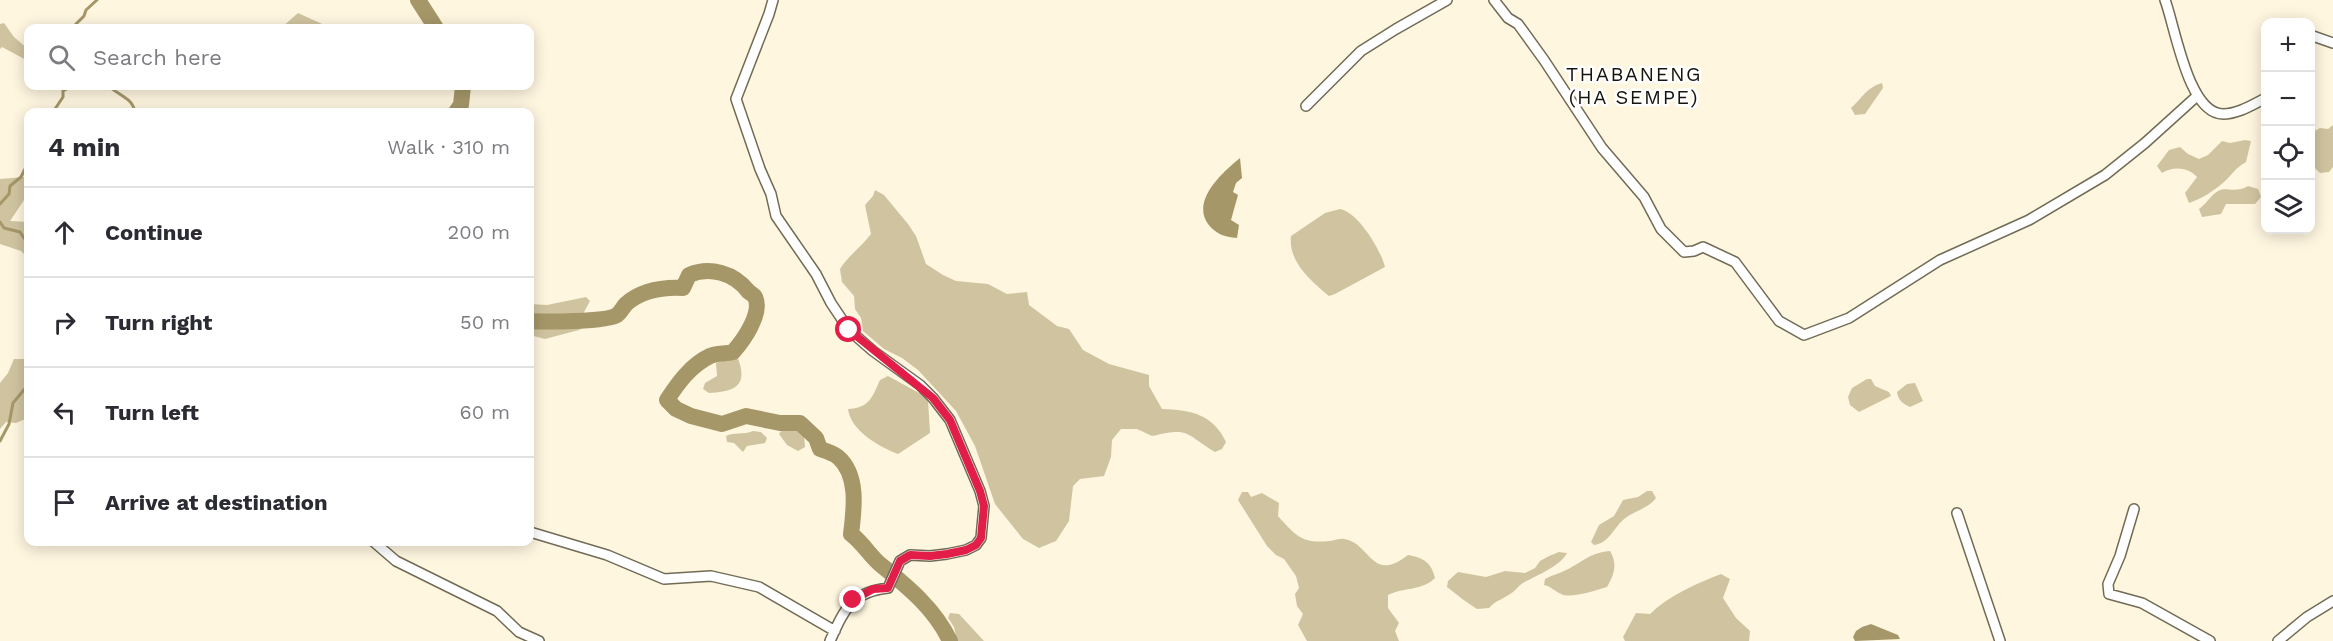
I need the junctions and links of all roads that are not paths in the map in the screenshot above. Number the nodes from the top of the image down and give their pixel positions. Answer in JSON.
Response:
{"nodes":[{"id":1,"x":773,"y":0,"type":"edge"},
{"id":2,"x":1447,"y":0,"type":"edge"},
{"id":3,"x":1494,"y":0,"type":"edge"},
{"id":4,"x":2165,"y":0,"type":"edge"},
{"id":5,"x":2315,"y":36,"type":"edge"},
{"id":6,"x":2333,"y":43,"type":"edge"},
{"id":7,"x":2197,"y":96,"type":"junction"},
{"id":8,"x":2261,"y":100,"type":"edge"},
{"id":9,"x":1306,"y":106,"type":"dead end"},
{"id":10,"x":2134,"y":509,"type":"dead end"},
{"id":11,"x":1957,"y":513,"type":"dead end"},
{"id":12,"x":534,"y":533,"type":"edge"},
{"id":13,"x":379,"y":546,"type":"edge"},
{"id":14,"x":2333,"y":601,"type":"edge"},
{"id":15,"x":835,"y":631,"type":"junction"},
{"id":16,"x":540,"y":641,"type":"edge"},
{"id":17,"x":830,"y":641,"type":"edge"},
{"id":18,"x":2000,"y":641,"type":"edge"},
{"id":19,"x":2210,"y":641,"type":"edge"},
{"id":20,"x":2278,"y":641,"type":"edge"}],
"edges":[{"from":1,"to":15,"type":"street"},
{"from":2,"to":9,"type":"street"},
{"from":3,"to":7,"type":"street"},
{"from":4,"to":7,"type":"street"},
{"from":5,"to":6,"type":"street"},
{"from":7,"to":8,"type":"street"},
{"from":10,"to":19,"type":"street"},
{"from":11,"to":18,"type":"street"},
{"from":12,"to":15,"type":"street"},
{"from":13,"to":16,"type":"street"},
{"from":14,"to":20,"type":"street"},
{"from":15,"to":17,"type":"street"}]}
